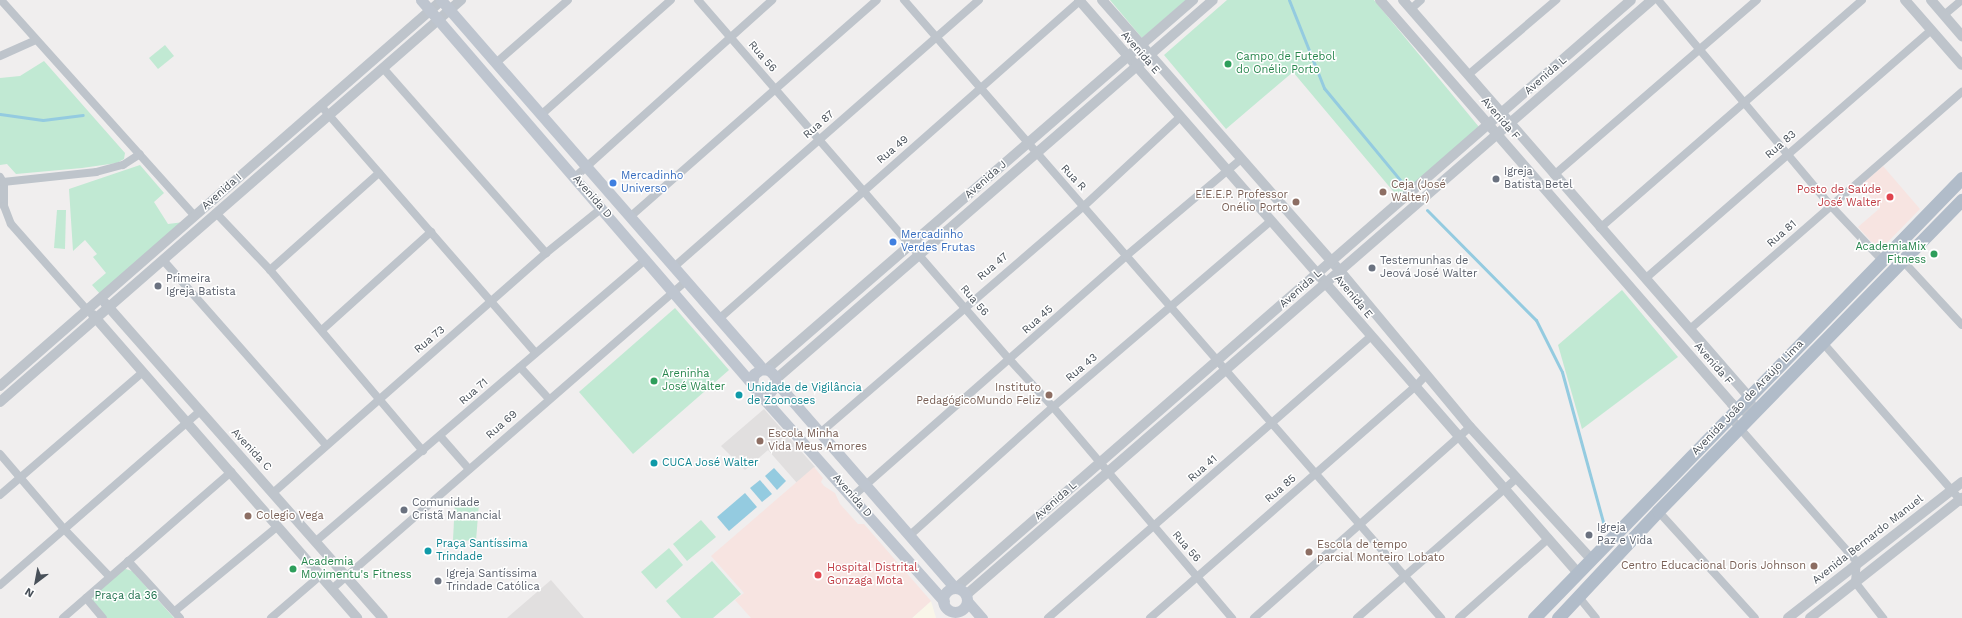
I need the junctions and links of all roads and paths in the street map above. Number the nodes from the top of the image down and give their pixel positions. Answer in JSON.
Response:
{"nodes":[{"id":1,"x":2,"y":0,"type":"edge"},
{"id":2,"x":421,"y":0,"type":"edge"},
{"id":3,"x":441,"y":0,"type":"edge"},
{"id":4,"x":461,"y":0,"type":"edge"},
{"id":5,"x":568,"y":0,"type":"edge"},
{"id":6,"x":671,"y":0,"type":"edge"},
{"id":7,"x":698,"y":0,"type":"edge"},
{"id":8,"x":772,"y":0,"type":"edge"},
{"id":9,"x":877,"y":0,"type":"edge"},
{"id":10,"x":904,"y":0,"type":"edge"},
{"id":11,"x":979,"y":0,"type":"edge"},
{"id":12,"x":1080,"y":0,"type":"edge"},
{"id":13,"x":1102,"y":0,"type":"edge"},
{"id":14,"x":1193,"y":0,"type":"edge"},
{"id":15,"x":1213,"y":0,"type":"edge"},
{"id":16,"x":1380,"y":0,"type":"edge"},
{"id":17,"x":1403,"y":0,"type":"edge"},
{"id":18,"x":1421,"y":0,"type":"edge"},
{"id":19,"x":1556,"y":0,"type":"edge"},
{"id":20,"x":1631,"y":0,"type":"edge"},
{"id":21,"x":1652,"y":0,"type":"edge"},
{"id":22,"x":1658,"y":0,"type":"edge"},
{"id":23,"x":1757,"y":0,"type":"edge"},
{"id":24,"x":1862,"y":0,"type":"edge"},
{"id":25,"x":1905,"y":0,"type":"edge"},
{"id":26,"x":1931,"y":0,"type":"edge"},
{"id":27,"x":1962,"y":0,"type":"edge"},
{"id":28,"x":450,"y":9,"type":"junction"},
{"id":29,"x":1411,"y":9,"type":"junction"},
{"id":30,"x":430,"y":11,"type":"junction"},
{"id":31,"x":1944,"y":15,"type":"junction"},
{"id":32,"x":438,"y":21,"type":"junction"},
{"id":33,"x":1931,"y":30,"type":"junction"},
{"id":34,"x":1962,"y":36,"type":"edge"},
{"id":35,"x":729,"y":37,"type":"junction"},
{"id":36,"x":937,"y":37,"type":"junction"},
{"id":37,"x":36,"y":40,"type":"junction"},
{"id":38,"x":1141,"y":46,"type":"junction"},
{"id":39,"x":1701,"y":49,"type":"junction"},
{"id":40,"x":1149,"y":55,"type":"junction"},
{"id":41,"x":0,"y":56,"type":"edge"},
{"id":42,"x":1128,"y":58,"type":"junction"},
{"id":43,"x":497,"y":62,"type":"junction"},
{"id":44,"x":1962,"y":65,"type":"edge"},
{"id":45,"x":1136,"y":67,"type":"junction"},
{"id":46,"x":383,"y":68,"type":"junction"},
{"id":47,"x":1468,"y":75,"type":"junction"},
{"id":48,"x":775,"y":89,"type":"junction"},
{"id":49,"x":982,"y":89,"type":"junction"},
{"id":50,"x":1962,"y":92,"type":"edge"},
{"id":51,"x":1744,"y":103,"type":"junction"},
{"id":52,"x":321,"y":106,"type":"junction"},
{"id":53,"x":1502,"y":113,"type":"junction"},
{"id":54,"x":542,"y":114,"type":"junction"},
{"id":55,"x":329,"y":115,"type":"junction"},
{"id":56,"x":1180,"y":117,"type":"junction"},
{"id":57,"x":1488,"y":124,"type":"junction"},
{"id":58,"x":1510,"y":124,"type":"junction"},
{"id":59,"x":1497,"y":135,"type":"junction"},
{"id":60,"x":819,"y":139,"type":"junction"},
{"id":61,"x":1026,"y":142,"type":"junction"},
{"id":62,"x":1035,"y":153,"type":"junction"},
{"id":63,"x":140,"y":154,"type":"junction"},
{"id":64,"x":1787,"y":154,"type":"junction"},
{"id":65,"x":1240,"y":160,"type":"junction"},
{"id":66,"x":586,"y":164,"type":"junction"},
{"id":67,"x":1227,"y":172,"type":"junction"},
{"id":68,"x":379,"y":173,"type":"junction"},
{"id":69,"x":1554,"y":175,"type":"junction"},
{"id":70,"x":575,"y":177,"type":"junction"},
{"id":71,"x":1962,"y":178,"type":"edge"},
{"id":72,"x":2,"y":179,"type":"edge"},
{"id":73,"x":863,"y":189,"type":"junction"},
{"id":74,"x":1962,"y":200,"type":"edge"},
{"id":75,"x":1084,"y":206,"type":"junction"},
{"id":76,"x":1832,"y":206,"type":"junction"},
{"id":77,"x":602,"y":208,"type":"junction"},
{"id":78,"x":216,"y":213,"type":"junction"},
{"id":79,"x":194,"y":216,"type":"junction"},
{"id":80,"x":631,"y":216,"type":"junction"},
{"id":81,"x":1271,"y":221,"type":"junction"},
{"id":82,"x":1600,"y":228,"type":"junction"},
{"id":83,"x":431,"y":232,"type":"junction"},
{"id":84,"x":910,"y":246,"type":"junction"},
{"id":85,"x":546,"y":253,"type":"junction"},
{"id":86,"x":919,"y":255,"type":"junction"},
{"id":87,"x":1126,"y":256,"type":"junction"},
{"id":88,"x":646,"y":259,"type":"junction"},
{"id":89,"x":163,"y":260,"type":"junction"},
{"id":90,"x":1882,"y":260,"type":"junction"},
{"id":91,"x":1902,"y":260,"type":"junction"},
{"id":92,"x":1332,"y":263,"type":"junction"},
{"id":93,"x":675,"y":266,"type":"junction"},
{"id":94,"x":270,"y":270,"type":"junction"},
{"id":95,"x":1340,"y":272,"type":"junction"},
{"id":96,"x":1870,"y":273,"type":"junction"},
{"id":97,"x":1318,"y":274,"type":"junction"},
{"id":98,"x":1646,"y":278,"type":"junction"},
{"id":99,"x":687,"y":280,"type":"junction"},
{"id":100,"x":1326,"y":283,"type":"junction"},
{"id":101,"x":1880,"y":284,"type":"junction"},
{"id":102,"x":673,"y":291,"type":"junction"},
{"id":103,"x":1850,"y":293,"type":"junction"},
{"id":104,"x":100,"y":299,"type":"junction"},
{"id":105,"x":491,"y":303,"type":"junction"},
{"id":106,"x":1861,"y":304,"type":"junction"},
{"id":107,"x":965,"y":306,"type":"junction"},
{"id":108,"x":109,"y":308,"type":"junction"},
{"id":109,"x":1171,"y":308,"type":"junction"},
{"id":110,"x":87,"y":310,"type":"junction"},
{"id":111,"x":720,"y":318,"type":"junction"},
{"id":112,"x":96,"y":319,"type":"junction"},
{"id":113,"x":1962,"y":325,"type":"edge"},
{"id":114,"x":1690,"y":329,"type":"junction"},
{"id":115,"x":322,"y":330,"type":"junction"},
{"id":116,"x":1371,"y":336,"type":"junction"},
{"id":117,"x":1823,"y":343,"type":"junction"},
{"id":118,"x":536,"y":353,"type":"junction"},
{"id":119,"x":1010,"y":360,"type":"junction"},
{"id":120,"x":1219,"y":361,"type":"junction"},
{"id":121,"x":520,"y":367,"type":"junction"},
{"id":122,"x":765,"y":369,"type":"junction"},
{"id":123,"x":1226,"y":370,"type":"junction"},
{"id":124,"x":142,"y":373,"type":"junction"},
{"id":125,"x":1426,"y":375,"type":"junction"},
{"id":126,"x":776,"y":381,"type":"junction"},
{"id":127,"x":0,"y":386,"type":"edge"},
{"id":128,"x":1415,"y":387,"type":"junction"},
{"id":129,"x":756,"y":388,"type":"junction"},
{"id":130,"x":1749,"y":397,"type":"junction"},
{"id":131,"x":378,"y":399,"type":"junction"},
{"id":132,"x":549,"y":399,"type":"junction"},
{"id":133,"x":0,"y":402,"type":"edge"},
{"id":134,"x":1054,"y":407,"type":"junction"},
{"id":135,"x":199,"y":412,"type":"junction"},
{"id":136,"x":1734,"y":413,"type":"junction"},
{"id":137,"x":1754,"y":414,"type":"junction"},
{"id":138,"x":186,"y":423,"type":"junction"},
{"id":139,"x":1273,"y":424,"type":"junction"},
{"id":140,"x":1470,"y":427,"type":"junction"},
{"id":141,"x":1740,"y":428,"type":"junction"},
{"id":142,"x":820,"y":433,"type":"junction"},
{"id":143,"x":440,"y":436,"type":"junction"},
{"id":144,"x":1459,"y":437,"type":"junction"},
{"id":145,"x":325,"y":444,"type":"junction"},
{"id":146,"x":423,"y":451,"type":"junction"},
{"id":147,"x":0,"y":454,"type":"edge"},
{"id":148,"x":1100,"y":464,"type":"junction"},
{"id":149,"x":469,"y":469,"type":"junction"},
{"id":150,"x":231,"y":472,"type":"junction"},
{"id":151,"x":1107,"y":472,"type":"junction"},
{"id":152,"x":1316,"y":473,"type":"junction"},
{"id":153,"x":20,"y":478,"type":"junction"},
{"id":154,"x":1516,"y":479,"type":"junction"},
{"id":155,"x":1962,"y":482,"type":"edge"},
{"id":156,"x":865,"y":485,"type":"junction"},
{"id":157,"x":1504,"y":488,"type":"junction"},
{"id":158,"x":1953,"y":490,"type":"junction"},
{"id":159,"x":274,"y":492,"type":"junction"},
{"id":160,"x":0,"y":495,"type":"edge"},
{"id":161,"x":852,"y":496,"type":"junction"},
{"id":162,"x":1961,"y":500,"type":"edge"},
{"id":163,"x":1658,"y":511,"type":"junction"},
{"id":164,"x":1361,"y":525,"type":"junction"},
{"id":165,"x":277,"y":526,"type":"junction"},
{"id":166,"x":1154,"y":526,"type":"junction"},
{"id":167,"x":65,"y":530,"type":"junction"},
{"id":168,"x":909,"y":536,"type":"junction"},
{"id":169,"x":1549,"y":538,"type":"junction"},
{"id":170,"x":316,"y":541,"type":"junction"},
{"id":171,"x":1591,"y":558,"type":"junction"},
{"id":172,"x":128,"y":561,"type":"junction"},
{"id":173,"x":1857,"y":562,"type":"junction"},
{"id":174,"x":1578,"y":573,"type":"junction"},
{"id":175,"x":321,"y":575,"type":"junction"},
{"id":176,"x":109,"y":576,"type":"junction"},
{"id":177,"x":346,"y":576,"type":"junction"},
{"id":178,"x":1405,"y":576,"type":"junction"},
{"id":179,"x":1197,"y":577,"type":"junction"},
{"id":180,"x":1855,"y":582,"type":"junction"},
{"id":181,"x":0,"y":585,"type":"edge"},
{"id":182,"x":333,"y":588,"type":"junction"},
{"id":183,"x":956,"y":588,"type":"junction"},
{"id":184,"x":1578,"y":596,"type":"junction"},
{"id":185,"x":86,"y":598,"type":"junction"},
{"id":186,"x":967,"y":598,"type":"junction"},
{"id":187,"x":944,"y":601,"type":"junction"},
{"id":188,"x":175,"y":611,"type":"junction"},
{"id":189,"x":955,"y":615,"type":"edge"},
{"id":190,"x":63,"y":618,"type":"edge"},
{"id":191,"x":103,"y":618,"type":"edge"},
{"id":192,"x":180,"y":618,"type":"edge"},
{"id":193,"x":271,"y":618,"type":"edge"},
{"id":194,"x":357,"y":618,"type":"edge"},
{"id":195,"x":383,"y":618,"type":"edge"},
{"id":196,"x":982,"y":618,"type":"edge"},
{"id":197,"x":1048,"y":618,"type":"edge"},
{"id":198,"x":1150,"y":618,"type":"edge"},
{"id":199,"x":1232,"y":618,"type":"edge"},
{"id":200,"x":1254,"y":618,"type":"edge"},
{"id":201,"x":1357,"y":618,"type":"edge"},
{"id":202,"x":1442,"y":618,"type":"edge"},
{"id":203,"x":1459,"y":618,"type":"edge"},
{"id":204,"x":1534,"y":618,"type":"edge"},
{"id":205,"x":1558,"y":618,"type":"edge"},
{"id":206,"x":1596,"y":618,"type":"edge"},
{"id":207,"x":1755,"y":618,"type":"edge"},
{"id":208,"x":1788,"y":618,"type":"edge"},
{"id":209,"x":1810,"y":618,"type":"edge"},
{"id":210,"x":1883,"y":618,"type":"edge"}],
"edges":[{"from":1,"to":37,"type":"street"},
{"from":2,"to":30,"type":"main road","name":"Avenida D"},
{"from":3,"to":28,"type":"main road","name":"Avenida D"},
{"from":3,"to":30,"type":"street","name":"Avenida I"},
{"from":4,"to":28,"type":"street","name":"Avenida I"},
{"from":5,"to":43,"type":"street"},
{"from":6,"to":54,"type":"street"},
{"from":7,"to":35,"type":"street","name":"Rua 56"},
{"from":8,"to":35,"type":"street"},
{"from":9,"to":48,"type":"street"},
{"from":10,"to":36,"type":"street","name":"Rua R"},
{"from":11,"to":36,"type":"street","name":"Rua 87"},
{"from":12,"to":42,"type":"street","name":"Avenida E"},
{"from":12,"to":49,"type":"street","name":"Rua 49"},
{"from":13,"to":38,"type":"street","name":"Avenida E"},
{"from":14,"to":38,"type":"street","name":"Avenida J"},
{"from":15,"to":40,"type":"street","name":"Avenida J"},
{"from":16,"to":57,"type":"street","name":"Avenida F"},
{"from":17,"to":29,"type":"street","name":"Avenida F"},
{"from":18,"to":29,"type":"street"},
{"from":19,"to":47,"type":"street"},
{"from":20,"to":53,"type":"street","name":"Avenida L"},
{"from":21,"to":58,"type":"street","name":"Avenida L"},
{"from":22,"to":39,"type":"street"},
{"from":23,"to":39,"type":"street"},
{"from":24,"to":51,"type":"street"},
{"from":25,"to":33,"type":"street"},
{"from":26,"to":31,"type":"street"},
{"from":27,"to":31,"type":"street"},
{"from":28,"to":32,"type":"street","name":"Avenida I"},
{"from":28,"to":43,"type":"main road","name":"Avenida D"},
{"from":29,"to":47,"type":"street","name":"Avenida F"},
{"from":30,"to":32,"type":"main road","name":"Avenida D"},
{"from":30,"to":52,"type":"street","name":"Avenida I"},
{"from":31,"to":34,"type":"street"},
{"from":32,"to":46,"type":"street","name":"Avenida I"},
{"from":32,"to":70,"type":"main road","name":"Avenida D"},
{"from":33,"to":44,"type":"street"},
{"from":33,"to":64,"type":"street","name":"Rua 83"},
{"from":35,"to":48,"type":"street","name":"Rua 56"},
{"from":35,"to":66,"type":"street"},
{"from":36,"to":49,"type":"street","name":"Rua R"},
{"from":36,"to":60,"type":"street","name":"Rua 87"},
{"from":37,"to":41,"type":"street"},
{"from":37,"to":63,"type":"street"},
{"from":38,"to":40,"type":"street","name":"Avenida E"},
{"from":38,"to":42,"type":"street","name":"Avenida J"},
{"from":39,"to":51,"type":"street"},
{"from":39,"to":69,"type":"street"},
{"from":40,"to":45,"type":"street","name":"Avenida J"},
{"from":40,"to":65,"type":"street","name":"Avenida E"},
{"from":42,"to":45,"type":"street","name":"Avenida E"},
{"from":42,"to":61,"type":"street","name":"Avenida J"},
{"from":43,"to":54,"type":"main road","name":"Avenida D"},
{"from":45,"to":56,"type":"street","name":"Avenida E"},
{"from":45,"to":62,"type":"street","name":"Avenida J"},
{"from":46,"to":55,"type":"street","name":"Avenida I"},
{"from":46,"to":85,"type":"street"},
{"from":47,"to":53,"type":"street","name":"Avenida F"},
{"from":48,"to":60,"type":"street","name":"Rua 56"},
{"from":48,"to":80,"type":"street"},
{"from":49,"to":61,"type":"street","name":"Rua R"},
{"from":49,"to":73,"type":"street","name":"Rua 49"},
{"from":50,"to":76,"type":"street","name":"Rua 81"},
{"from":51,"to":64,"type":"street"},
{"from":51,"to":82,"type":"street"},
{"from":52,"to":55,"type":"street"},
{"from":52,"to":79,"type":"street","name":"Avenida I"},
{"from":53,"to":57,"type":"street","name":"Avenida L"},
{"from":53,"to":58,"type":"street","name":"Avenida F"},
{"from":54,"to":66,"type":"main road","name":"Avenida D"},
{"from":55,"to":68,"type":"street"},
{"from":55,"to":78,"type":"street","name":"Avenida I"},
{"from":56,"to":67,"type":"street","name":"Avenida E"},
{"from":56,"to":75,"type":"street","name":"Rua 47"},
{"from":57,"to":59,"type":"street","name":"Avenida F"},
{"from":57,"to":92,"type":"street","name":"Avenida L"},
{"from":58,"to":59,"type":"street","name":"Avenida L"},
{"from":58,"to":69,"type":"street","name":"Avenida F"},
{"from":59,"to":95,"type":"street","name":"Avenida L"},
{"from":59,"to":136,"type":"street","name":"Avenida F"},
{"from":60,"to":73,"type":"street","name":"Rua 56"},
{"from":60,"to":93,"type":"street","name":"Rua 87"},
{"from":61,"to":62,"type":"street","name":"Rua R"},
{"from":61,"to":84,"type":"street","name":"Avenida J"},
{"from":62,"to":75,"type":"street","name":"Rua R"},
{"from":62,"to":86,"type":"street","name":"Avenida J"},
{"from":63,"to":72,"type":"street"},
{"from":63,"to":79,"type":"street"},
{"from":64,"to":76,"type":"street"},
{"from":64,"to":98,"type":"street","name":"Rua 83"},
{"from":65,"to":67,"type":"street","name":"Rua 45"},
{"from":65,"to":92,"type":"street","name":"Avenida E"},
{"from":66,"to":70,"type":"street"},
{"from":66,"to":80,"type":"main road","name":"Avenida D"},
{"from":67,"to":81,"type":"street","name":"Avenida E"},
{"from":67,"to":87,"type":"street","name":"Rua 45"},
{"from":68,"to":83,"type":"street"},
{"from":68,"to":94,"type":"street"},
{"from":69,"to":82,"type":"street","name":"Avenida F"},
{"from":70,"to":77,"type":"main road","name":"Avenida D"},
{"from":71,"to":90,"type":"main road","name":"Avenida João de Araújo Lima"},
{"from":72,"to":110,"type":"street"},
{"from":73,"to":84,"type":"street","name":"Rua 56"},
{"from":73,"to":111,"type":"street","name":"Rua 49"},
{"from":74,"to":91,"type":"main road","name":"Avenida João de Araújo Lima"},
{"from":75,"to":87,"type":"street","name":"Rua R"},
{"from":75,"to":107,"type":"street","name":"Rua 47"},
{"from":76,"to":90,"type":"street"},
{"from":76,"to":114,"type":"street","name":"Rua 81"},
{"from":77,"to":85,"type":"street","name":"Rua 73"},
{"from":77,"to":88,"type":"main road","name":"Avenida D"},
{"from":78,"to":89,"type":"street","name":"Avenida I"},
{"from":78,"to":94,"type":"street"},
{"from":79,"to":104,"type":"street","name":"Avenida I"},
{"from":80,"to":93,"type":"main road","name":"Avenida D"},
{"from":81,"to":97,"type":"street","name":"Avenida E"},
{"from":81,"to":109,"type":"street","name":"Rua 43"},
{"from":82,"to":98,"type":"street","name":"Avenida F"},
{"from":83,"to":105,"type":"street"},
{"from":83,"to":115,"type":"street"},
{"from":84,"to":86,"type":"street","name":"Rua 56"},
{"from":84,"to":122,"type":"street","name":"Avenida J"},
{"from":85,"to":105,"type":"street","name":"Rua 73"},
{"from":86,"to":107,"type":"street","name":"Rua 56"},
{"from":86,"to":126,"type":"street","name":"Avenida J"},
{"from":87,"to":109,"type":"street","name":"Rua R"},
{"from":87,"to":119,"type":"street","name":"Rua 45"},
{"from":88,"to":102,"type":"main road","name":"Avenida D"},
{"from":88,"to":118,"type":"street","name":"Rua 71"},
{"from":89,"to":108,"type":"street","name":"Avenida I"},
{"from":89,"to":145,"type":"street"},
{"from":90,"to":96,"type":"main road","name":"Avenida João de Araújo Lima"},
{"from":91,"to":101,"type":"main road","name":"Avenida João de Araújo Lima"},
{"from":91,"to":113,"type":"street"},
{"from":92,"to":95,"type":"street","name":"Avenida E"},
{"from":92,"to":97,"type":"street","name":"Avenida L"},
{"from":93,"to":99,"type":"main road","name":"Avenida D"},
{"from":94,"to":115,"type":"street"},
{"from":95,"to":100,"type":"street","name":"Avenida L"},
{"from":95,"to":125,"type":"street","name":"Avenida E"},
{"from":96,"to":101,"type":"main road"},
{"from":96,"to":103,"type":"main road","name":"Avenida João de Araújo Lima"},
{"from":97,"to":100,"type":"street","name":"Avenida E"},
{"from":97,"to":120,"type":"street","name":"Avenida L"},
{"from":98,"to":114,"type":"street","name":"Avenida F"},
{"from":99,"to":102,"type":"street","name":"Rua 69"},
{"from":99,"to":111,"type":"main road","name":"Avenida D"},
{"from":100,"to":116,"type":"street","name":"Avenida E"},
{"from":100,"to":123,"type":"street","name":"Avenida L"},
{"from":101,"to":106,"type":"main road","name":"Avenida João de Araújo Lima"},
{"from":102,"to":129,"type":"main road","name":"Avenida D"},
{"from":102,"to":132,"type":"street","name":"Rua 69"},
{"from":103,"to":106,"type":"main road"},
{"from":103,"to":130,"type":"main road","name":"Avenida João de Araújo Lima"},
{"from":104,"to":108,"type":"street","name":"Avenida C"},
{"from":104,"to":110,"type":"street","name":"Avenida I"},
{"from":105,"to":118,"type":"street"},
{"from":105,"to":131,"type":"street","name":"Rua 73"},
{"from":106,"to":117,"type":"main road","name":"Avenida João de Araújo Lima"},
{"from":107,"to":119,"type":"street","name":"Rua 56"},
{"from":107,"to":142,"type":"street","name":"Rua 47"},
{"from":108,"to":112,"type":"street","name":"Avenida I"},
{"from":108,"to":135,"type":"street","name":"Avenida C"},
{"from":109,"to":120,"type":"street","name":"Rua R"},
{"from":109,"to":134,"type":"street","name":"Rua 43"},
{"from":110,"to":112,"type":"street"},
{"from":110,"to":127,"type":"street","name":"Avenida I"},
{"from":111,"to":122,"type":"main road","name":"Avenida D"},
{"from":112,"to":124,"type":"street"},
{"from":112,"to":133,"type":"street","name":"Avenida I"},
{"from":114,"to":130,"type":"street","name":"Avenida F"},
{"from":115,"to":131,"type":"street"},
{"from":116,"to":128,"type":"street","name":"Avenida E"},
{"from":116,"to":139,"type":"street","name":"Rua 41"},
{"from":117,"to":137,"type":"main road","name":"Avenida João de Araújo Lima"},
{"from":117,"to":158,"type":"street"},
{"from":118,"to":121,"type":"street","name":"Rua 71"},
{"from":119,"to":134,"type":"street","name":"Rua 56"},
{"from":119,"to":156,"type":"street","name":"Rua 45"},
{"from":120,"to":123,"type":"street","name":"Rua R"},
{"from":120,"to":148,"type":"street","name":"Avenida L"},
{"from":121,"to":132,"type":"street"},
{"from":121,"to":143,"type":"street","name":"Rua 71"},
{"from":122,"to":126,"type":"main road"},
{"from":122,"to":129,"type":"main road"},
{"from":123,"to":139,"type":"street","name":"Rua R"},
{"from":123,"to":151,"type":"street","name":"Avenida L"},
{"from":124,"to":138,"type":"street"},
{"from":124,"to":153,"type":"street"},
{"from":125,"to":128,"type":"street","name":"Rua 85"},
{"from":125,"to":140,"type":"street","name":"Avenida E"},
{"from":126,"to":129,"type":"main road"},
{"from":126,"to":142,"type":"main road","name":"Avenida D"},
{"from":128,"to":144,"type":"street","name":"Avenida E"},
{"from":128,"to":152,"type":"street","name":"Rua 85"},
{"from":129,"to":161,"type":"main road","name":"Avenida D"},
{"from":130,"to":136,"type":"main road","name":"Avenida João de Araújo Lima"},
{"from":130,"to":137,"type":"street","name":"Avenida F"},
{"from":131,"to":145,"type":"street","name":"Rua 73"},
{"from":131,"to":146,"type":"street"},
{"from":132,"to":149,"type":"street","name":"Rua 69"},
{"from":134,"to":148,"type":"street","name":"Rua 56"},
{"from":134,"to":168,"type":"street","name":"Rua 43"},
{"from":135,"to":138,"type":"street"},
{"from":135,"to":159,"type":"street","name":"Avenida C"},
{"from":136,"to":137,"type":"street"},
{"from":136,"to":141,"type":"street"},
{"from":136,"to":171,"type":"main road","name":"Avenida João de Araújo Lima"},
{"from":137,"to":141,"type":"main road","name":"Avenida João de Araújo Lima"},
{"from":138,"to":150,"type":"street"},
{"from":138,"to":167,"type":"street"},
{"from":139,"to":152,"type":"street","name":"Rua R"},
{"from":139,"to":166,"type":"street","name":"Rua 41"},
{"from":140,"to":144,"type":"street"},
{"from":140,"to":154,"type":"street","name":"Avenida E"},
{"from":141,"to":163,"type":"main road","name":"Avenida João de Araújo Lima"},
{"from":141,"to":173,"type":"street"},
{"from":142,"to":156,"type":"main road","name":"Avenida D"},
{"from":143,"to":146,"type":"street","name":"Rua 71"},
{"from":143,"to":149,"type":"street"},
{"from":144,"to":157,"type":"street","name":"Avenida E"},
{"from":144,"to":164,"type":"street"},
{"from":145,"to":159,"type":"street","name":"Rua 73"},
{"from":146,"to":170,"type":"street","name":"Rua 71"},
{"from":147,"to":153,"type":"street"},
{"from":148,"to":151,"type":"street","name":"Rua 56"},
{"from":148,"to":183,"type":"street","name":"Avenida L"},
{"from":149,"to":177,"type":"street","name":"Rua 69"},
{"from":150,"to":165,"type":"street"},
{"from":150,"to":172,"type":"street"},
{"from":151,"to":166,"type":"street","name":"Rua 56"},
{"from":151,"to":186,"type":"street","name":"Avenida L"},
{"from":152,"to":164,"type":"street","name":"Rua R"},
{"from":152,"to":179,"type":"street","name":"Rua 85"},
{"from":153,"to":160,"type":"street"},
{"from":153,"to":167,"type":"street"},
{"from":154,"to":157,"type":"street"},
{"from":154,"to":171,"type":"street","name":"Avenida E"},
{"from":155,"to":158,"type":"street","name":"Avenida Bernardo Manuel"},
{"from":156,"to":161,"type":"street","name":"Rua 45"},
{"from":156,"to":168,"type":"main road","name":"Avenida D"},
{"from":157,"to":169,"type":"street","name":"Avenida E"},
{"from":157,"to":178,"type":"street"},
{"from":158,"to":162,"type":"street"},
{"from":158,"to":173,"type":"street","name":"Avenida Bernardo Manuel"},
{"from":159,"to":170,"type":"street","name":"Avenida C"},
{"from":161,"to":187,"type":"main road","name":"Avenida D"},
{"from":162,"to":180,"type":"street"},
{"from":163,"to":184,"type":"main road","name":"Avenida João de Araújo Lima"},
{"from":163,"to":207,"type":"street"},
{"from":164,"to":178,"type":"street","name":"Rua R"},
{"from":164,"to":200,"type":"street"},
{"from":165,"to":175,"type":"street"},
{"from":165,"to":188,"type":"street"},
{"from":166,"to":179,"type":"street","name":"Rua 56"},
{"from":166,"to":197,"type":"street","name":"Rua 41"},
{"from":167,"to":176,"type":"street"},
{"from":167,"to":181,"type":"street"},
{"from":168,"to":183,"type":"main road","name":"Avenida D"},
{"from":169,"to":174,"type":"street","name":"Avenida E"},
{"from":169,"to":203,"type":"street"},
{"from":170,"to":177,"type":"street","name":"Avenida C"},
{"from":171,"to":174,"type":"main road","name":"Avenida João de Araújo Lima"},
{"from":172,"to":176,"type":"street"},
{"from":172,"to":188,"type":"street"},
{"from":173,"to":180,"type":"street"},
{"from":173,"to":208,"type":"street","name":"Avenida Bernardo Manuel"},
{"from":174,"to":204,"type":"main road","name":"Avenida João de Araújo Lima"},
{"from":175,"to":182,"type":"street"},
{"from":175,"to":193,"type":"street"},
{"from":176,"to":185,"type":"street"},
{"from":177,"to":182,"type":"street","name":"Rua 69"},
{"from":177,"to":195,"type":"street","name":"Avenida C"},
{"from":178,"to":201,"type":"street"},
{"from":178,"to":202,"type":"street","name":"Rua R"},
{"from":179,"to":198,"type":"street","name":"Rua 85"},
{"from":179,"to":199,"type":"street","name":"Rua 56"},
{"from":180,"to":209,"type":"street"},
{"from":180,"to":210,"type":"street"},
{"from":182,"to":194,"type":"street"},
{"from":183,"to":186,"type":"main road"},
{"from":183,"to":187,"type":"main road"},
{"from":184,"to":205,"type":"main road","name":"Avenida João de Araújo Lima"},
{"from":184,"to":206,"type":"street"},
{"from":185,"to":190,"type":"street"},
{"from":185,"to":191,"type":"street"},
{"from":186,"to":189,"type":"main road"},
{"from":186,"to":196,"type":"main road"},
{"from":187,"to":189,"type":"main road"},
{"from":188,"to":192,"type":"street"}]}
